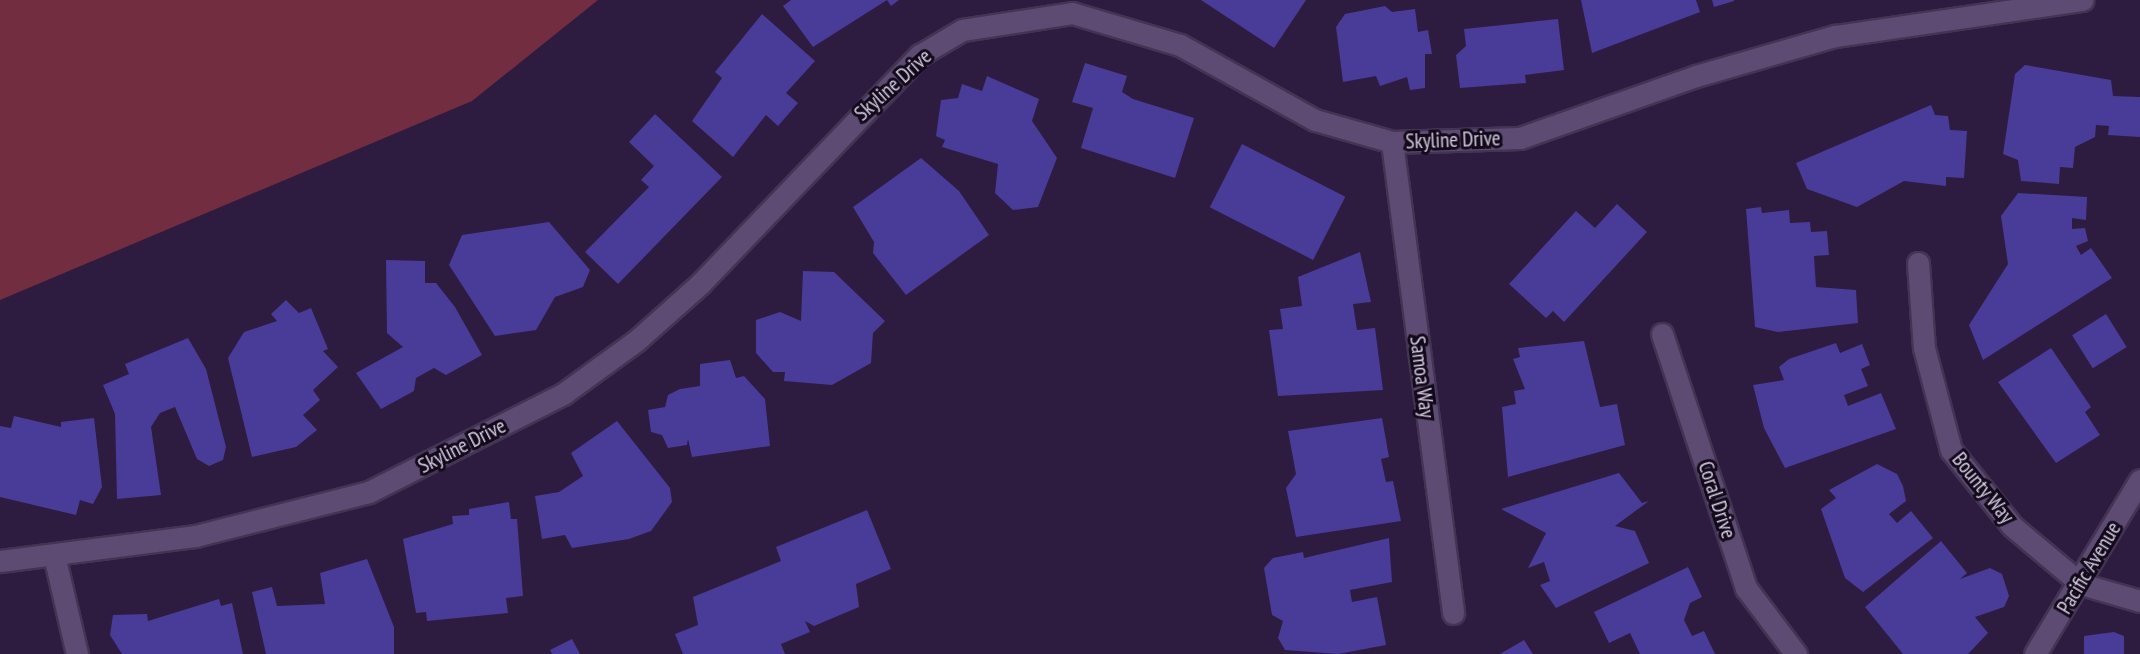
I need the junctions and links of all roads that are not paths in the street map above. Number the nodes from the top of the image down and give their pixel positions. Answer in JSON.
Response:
{"nodes":[{"id":1,"x":2082,"y":0,"type":"edge"},
{"id":2,"x":1391,"y":142,"type":"junction"},
{"id":3,"x":1918,"y":263,"type":"dead end"},
{"id":4,"x":1662,"y":334,"type":"dead end"},
{"id":5,"x":2140,"y":480,"type":"edge"},
{"id":6,"x":54,"y":555,"type":"junction"},
{"id":7,"x":0,"y":561,"type":"edge"},
{"id":8,"x":2081,"y":584,"type":"junction"},
{"id":9,"x":2140,"y":601,"type":"edge"},
{"id":10,"x":1453,"y":613,"type":"dead end"},
{"id":11,"x":77,"y":654,"type":"edge"},
{"id":12,"x":1796,"y":654,"type":"edge"},
{"id":13,"x":2035,"y":654,"type":"edge"}],
"edges":[{"from":1,"to":2,"type":"street","name":"Skyline Drive"},
{"from":2,"to":6,"type":"street","name":"Skyline Drive"},
{"from":2,"to":10,"type":"street","name":"Samoa Way"},
{"from":3,"to":8,"type":"street","name":"Bounty Way"},
{"from":4,"to":12,"type":"street","name":"Coral Drive"},
{"from":5,"to":8,"type":"street","name":"Pacific Avenue"},
{"from":6,"to":7,"type":"street","name":"Skyline Drive"},
{"from":6,"to":11,"type":"street"},
{"from":8,"to":9,"type":"street","name":"Bounty Way"},
{"from":8,"to":13,"type":"street","name":"Pacific Avenue"}]}
